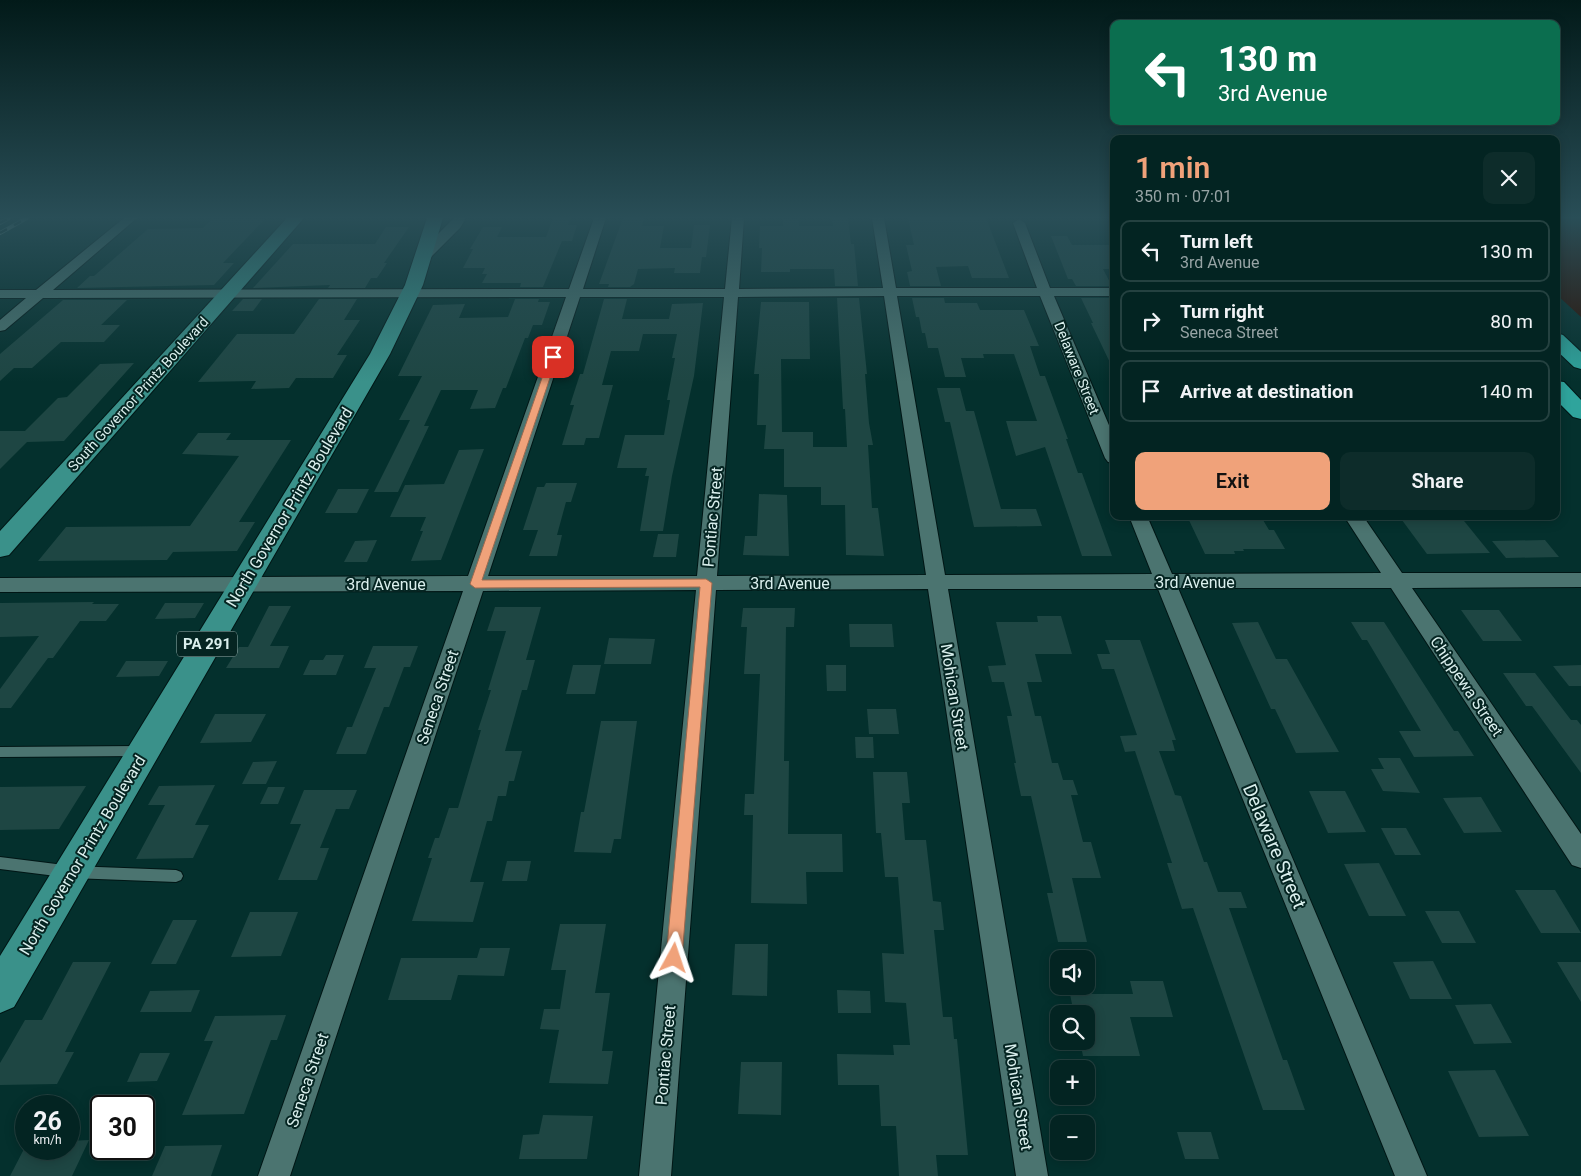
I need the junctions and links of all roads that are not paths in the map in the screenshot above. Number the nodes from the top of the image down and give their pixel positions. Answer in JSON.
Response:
{"nodes":[{"id":1,"x":65,"y":273,"type":"edge"},
{"id":2,"x":247,"y":273,"type":"edge"},
{"id":3,"x":418,"y":273,"type":"edge"},
{"id":4,"x":581,"y":273,"type":"edge"},
{"id":5,"x":733,"y":273,"type":"edge"},
{"id":6,"x":887,"y":273,"type":"edge"},
{"id":7,"x":1038,"y":273,"type":"edge"},
{"id":8,"x":1045,"y":292,"type":"junction"},
{"id":9,"x":1110,"y":292,"type":"edge"},
{"id":10,"x":410,"y":293,"type":"junction"},
{"id":11,"x":574,"y":293,"type":"junction"},
{"id":12,"x":731,"y":293,"type":"junction"},
{"id":13,"x":890,"y":293,"type":"junction"},
{"id":14,"x":0,"y":294,"type":"edge"},
{"id":15,"x":40,"y":294,"type":"junction"},
{"id":16,"x":228,"y":294,"type":"junction"},
{"id":17,"x":0,"y":327,"type":"edge"},
{"id":18,"x":1560,"y":343,"type":"edge"},
{"id":19,"x":1581,"y":362,"type":"edge"},
{"id":20,"x":1560,"y":391,"type":"edge"},
{"id":21,"x":1581,"y":412,"type":"edge"},
{"id":22,"x":1110,"y":448,"type":"edge"},
{"id":23,"x":1140,"y":520,"type":"edge"},
{"id":24,"x":1356,"y":520,"type":"edge"},
{"id":25,"x":0,"y":548,"type":"edge"},
{"id":26,"x":1581,"y":580,"type":"edge"},
{"id":27,"x":1396,"y":581,"type":"junction"},
{"id":28,"x":936,"y":582,"type":"junction"},
{"id":29,"x":1165,"y":582,"type":"junction"},
{"id":30,"x":706,"y":583,"type":"junction"},
{"id":31,"x":475,"y":584,"type":"junction"},
{"id":32,"x":0,"y":585,"type":"edge"},
{"id":33,"x":243,"y":585,"type":"junction"},
{"id":34,"x":144,"y":751,"type":"junction"},
{"id":35,"x":0,"y":752,"type":"edge"},
{"id":36,"x":1581,"y":856,"type":"edge"},
{"id":37,"x":0,"y":864,"type":"edge"},
{"id":38,"x":72,"y":872,"type":"junction"},
{"id":39,"x":176,"y":876,"type":"dead end"},
{"id":40,"x":0,"y":993,"type":"edge"},
{"id":41,"x":274,"y":1176,"type":"edge"},
{"id":42,"x":655,"y":1176,"type":"edge"},
{"id":43,"x":1032,"y":1176,"type":"edge"},
{"id":44,"x":1411,"y":1176,"type":"edge"}],
"edges":[{"from":1,"to":15,"type":"street"},
{"from":2,"to":16,"type":"main road","name":"South Governor Printz Boulevard"},
{"from":3,"to":10,"type":"main road","name":"North Governor Printz Boulevard","number":"PA 291"},
{"from":4,"to":11,"type":"street","name":"Seneca Street"},
{"from":5,"to":12,"type":"street","name":"Pontiac Street"},
{"from":6,"to":13,"type":"street","name":"Mohican Street"},
{"from":7,"to":8,"type":"street","name":"Delaware Street"},
{"from":8,"to":9,"type":"street"},
{"from":8,"to":13,"type":"street"},
{"from":8,"to":22,"type":"street","name":"Delaware Street"},
{"from":10,"to":11,"type":"street"},
{"from":10,"to":16,"type":"street"},
{"from":10,"to":33,"type":"main road","name":"North Governor Printz Boulevard","number":"PA 291"},
{"from":11,"to":12,"type":"street"},
{"from":11,"to":31,"type":"street","name":"Seneca Street"},
{"from":12,"to":13,"type":"street"},
{"from":12,"to":30,"type":"street","name":"Pontiac Street"},
{"from":13,"to":28,"type":"street","name":"Mohican Street"},
{"from":14,"to":15,"type":"street"},
{"from":15,"to":16,"type":"street"},
{"from":15,"to":17,"type":"street"},
{"from":16,"to":25,"type":"main road","name":"South Governor Printz Boulevard"},
{"from":18,"to":19,"type":"highway"},
{"from":20,"to":21,"type":"highway"},
{"from":23,"to":29,"type":"street","name":"Delaware Street"},
{"from":24,"to":27,"type":"street","name":"Chippewa Street"},
{"from":26,"to":27,"type":"street","name":"3rd Avenue"},
{"from":27,"to":29,"type":"street","name":"3rd Avenue"},
{"from":27,"to":36,"type":"street","name":"Chippewa Street"},
{"from":28,"to":29,"type":"street","name":"3rd Avenue"},
{"from":28,"to":30,"type":"street","name":"3rd Avenue"},
{"from":28,"to":43,"type":"street","name":"Mohican Street"},
{"from":29,"to":44,"type":"street","name":"Delaware Street"},
{"from":30,"to":31,"type":"street","name":"3rd Avenue"},
{"from":30,"to":42,"type":"street","name":"Pontiac Street"},
{"from":31,"to":33,"type":"street","name":"3rd Avenue"},
{"from":31,"to":41,"type":"street","name":"Seneca Street"},
{"from":32,"to":33,"type":"street","name":"3rd Avenue"},
{"from":33,"to":34,"type":"main road","name":"North Governor Printz Boulevard","number":"PA 291"},
{"from":34,"to":35,"type":"lane"},
{"from":34,"to":38,"type":"main road","name":"North Governor Printz Boulevard","number":"PA 291"},
{"from":37,"to":38,"type":"lane"},
{"from":38,"to":39,"type":"lane"},
{"from":38,"to":40,"type":"main road","name":"North Governor Printz Boulevard","number":"PA 291"}]}
